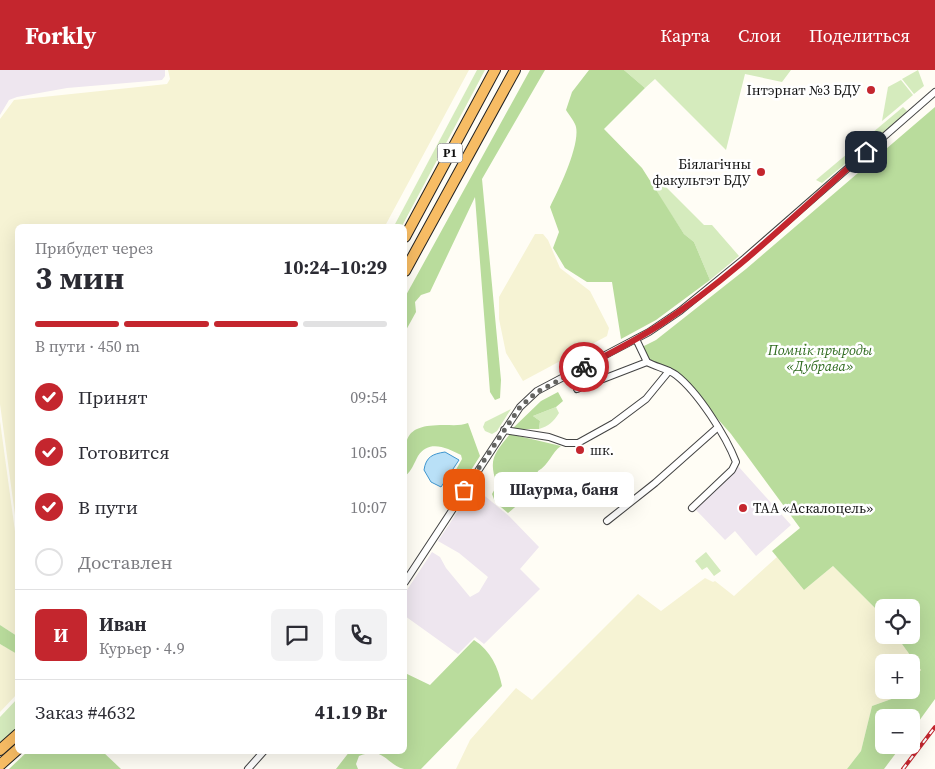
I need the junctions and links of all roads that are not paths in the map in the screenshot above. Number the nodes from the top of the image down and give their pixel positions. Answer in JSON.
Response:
{"nodes":[{"id":1,"x":495,"y":70,"type":"edge"},
{"id":2,"x":515,"y":70,"type":"edge"},
{"id":3,"x":935,"y":92,"type":"edge"},
{"id":4,"x":407,"y":233,"type":"edge"},
{"id":5,"x":407,"y":267,"type":"edge"},
{"id":6,"x":636,"y":339,"type":"junction"},
{"id":7,"x":647,"y":362,"type":"junction"},
{"id":8,"x":670,"y":371,"type":"junction"},
{"id":9,"x":577,"y":389,"type":"dead end"},
{"id":10,"x":717,"y":428,"type":"junction"},
{"id":11,"x":504,"y":430,"type":"junction"},
{"id":12,"x":692,"y":508,"type":"dead end"},
{"id":13,"x":607,"y":522,"type":"dead end"},
{"id":14,"x":407,"y":579,"type":"edge"},
{"id":15,"x":15,"y":737,"type":"edge"},
{"id":16,"x":0,"y":750,"type":"edge"},
{"id":17,"x":15,"y":752,"type":"edge"},
{"id":18,"x":261,"y":754,"type":"edge"},
{"id":19,"x":0,"y":765,"type":"edge"},
{"id":20,"x":248,"y":769,"type":"edge"}],
"edges":[{"from":1,"to":4,"type":"highway","number":"Р1"},
{"from":2,"to":5,"type":"highway","number":"Р1"},
{"from":3,"to":6,"type":"street"},
{"from":6,"to":7,"type":"street"},
{"from":6,"to":11,"type":"street"},
{"from":7,"to":8,"type":"street"},
{"from":7,"to":9,"type":"street"},
{"from":8,"to":10,"type":"street"},
{"from":8,"to":11,"type":"street"},
{"from":10,"to":12,"type":"street"},
{"from":10,"to":13,"type":"street"},
{"from":11,"to":14,"type":"street"},
{"from":15,"to":16,"type":"highway"},
{"from":17,"to":19,"type":"highway"},
{"from":18,"to":20,"type":"street"}]}
